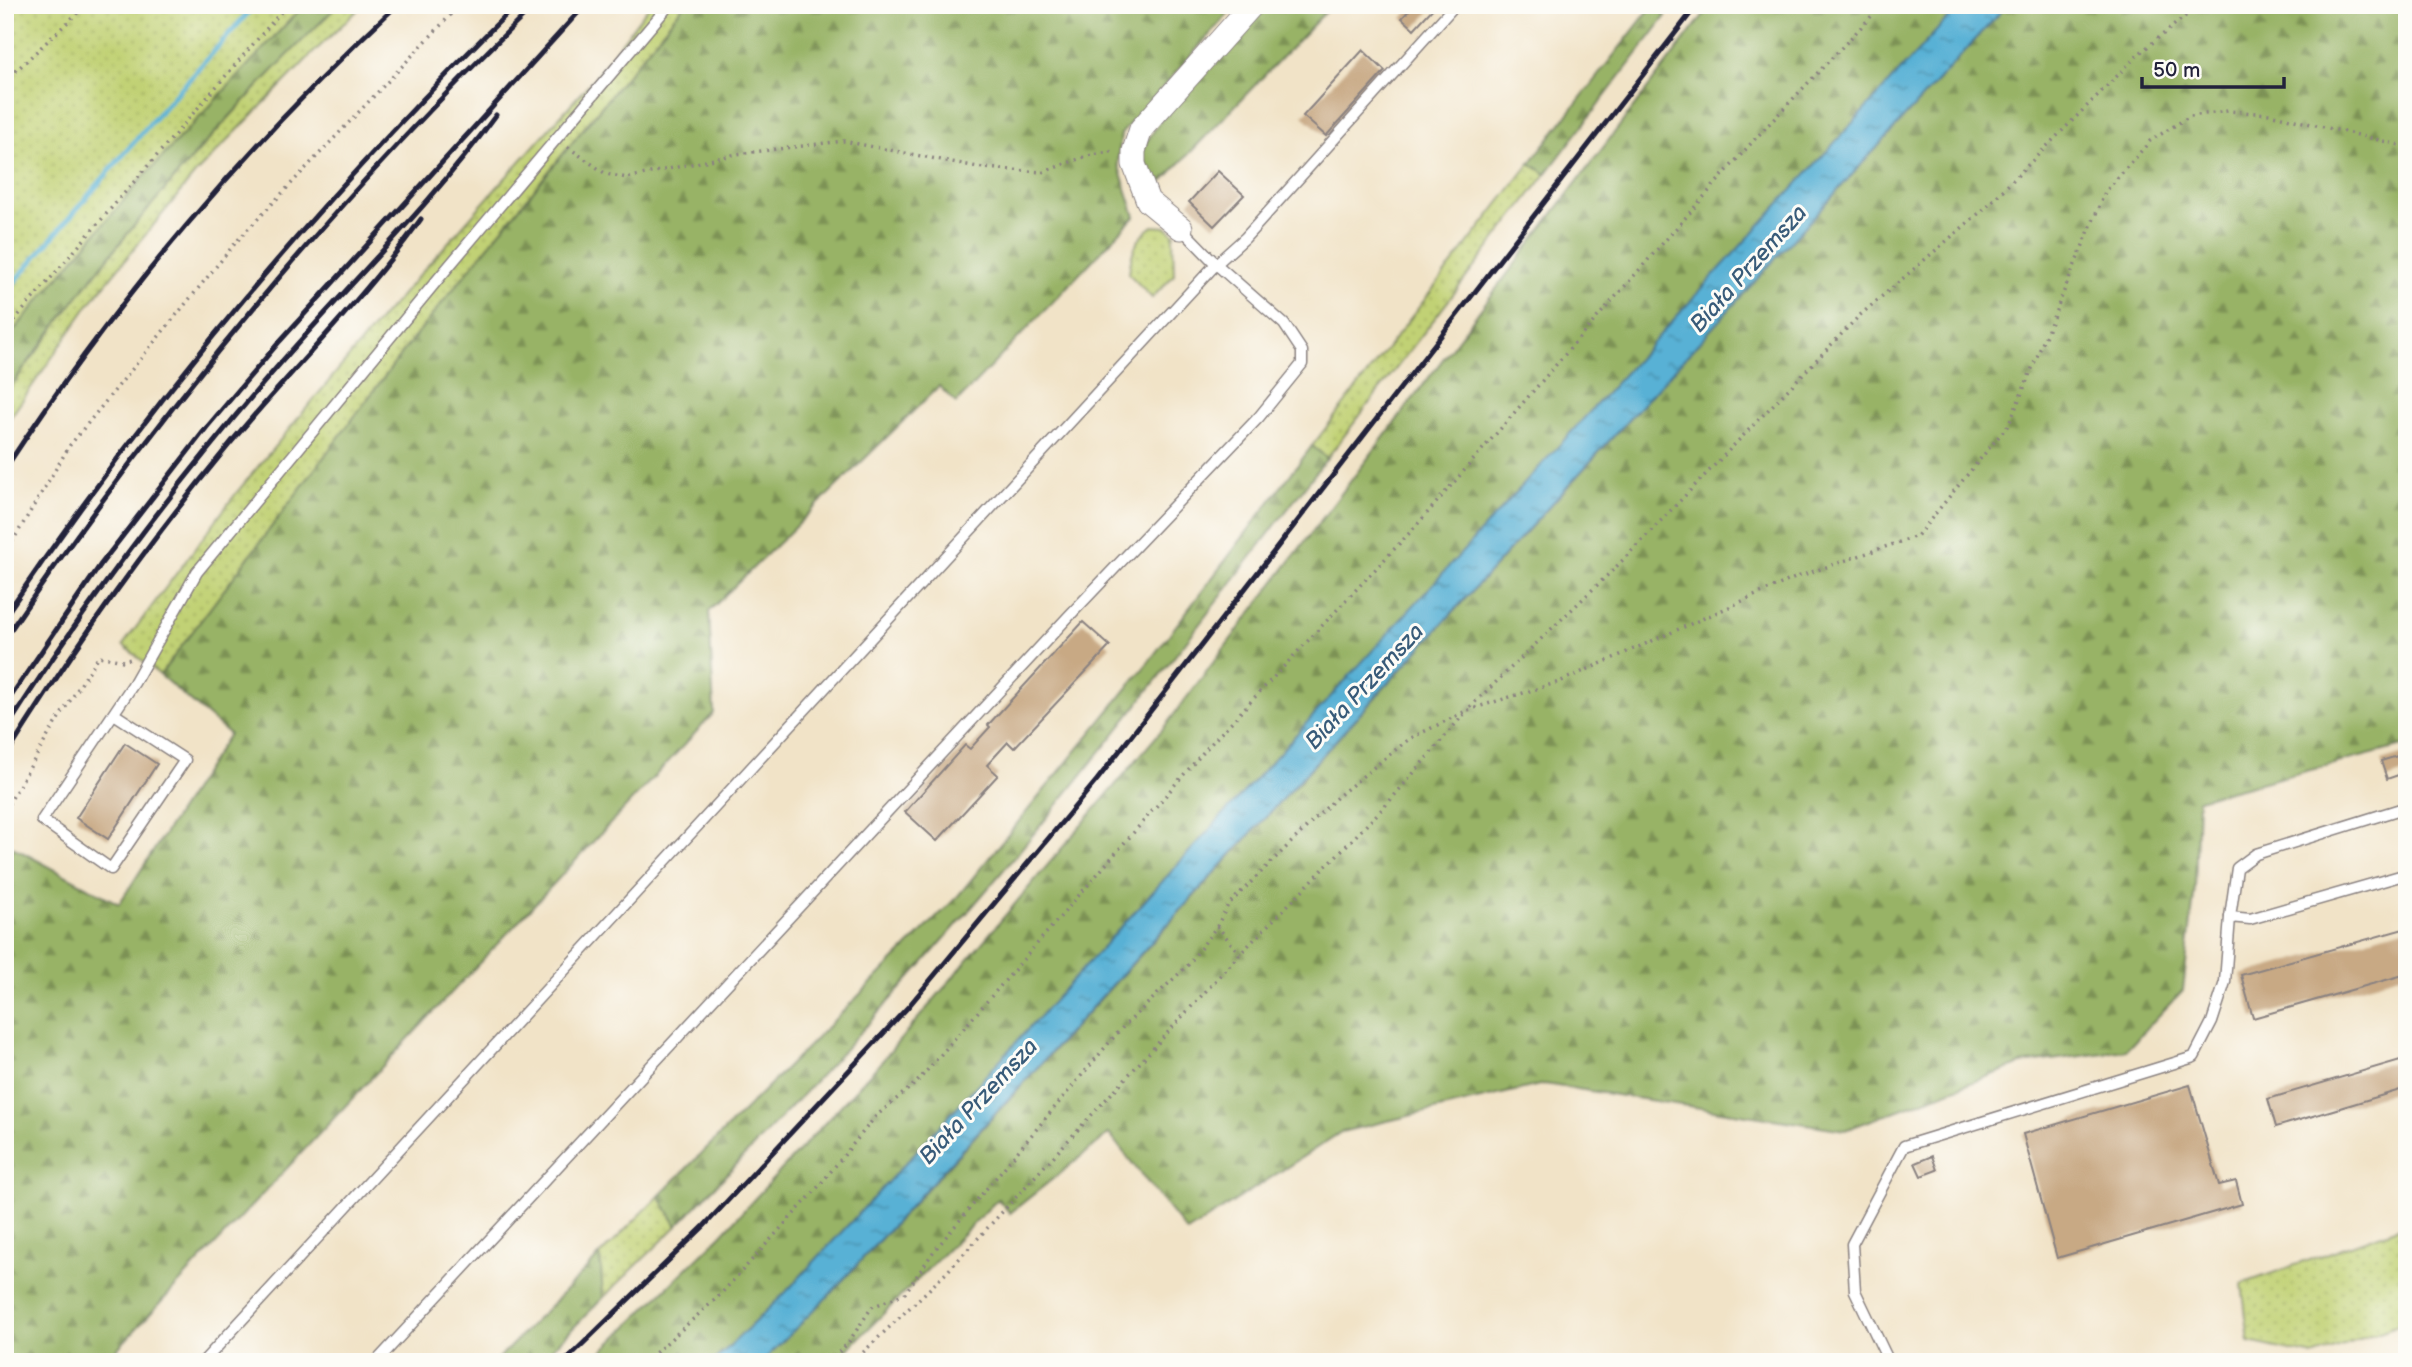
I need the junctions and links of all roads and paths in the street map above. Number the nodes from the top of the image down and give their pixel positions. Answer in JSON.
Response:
{"nodes":[{"id":1,"x":86,"y":5,"type":"edge"},
{"id":2,"x":287,"y":5,"type":"edge"},
{"id":3,"x":460,"y":5,"type":"edge"},
{"id":4,"x":669,"y":5,"type":"edge"},
{"id":5,"x":1252,"y":5,"type":"edge"},
{"id":6,"x":1455,"y":5,"type":"edge"},
{"id":7,"x":1882,"y":5,"type":"edge"},
{"id":8,"x":2199,"y":5,"type":"edge"},
{"id":9,"x":5,"y":81,"type":"edge"},
{"id":10,"x":557,"y":140,"type":"junction"},
{"id":11,"x":2407,"y":150,"type":"edge"},
{"id":12,"x":1134,"y":164,"type":"junction"},
{"id":13,"x":1181,"y":228,"type":"joint"},
{"id":14,"x":1216,"y":264,"type":"junction"},
{"id":15,"x":5,"y":331,"type":"edge"},
{"id":16,"x":5,"y":554,"type":"edge"},
{"id":17,"x":150,"y":656,"type":"junction"},
{"id":18,"x":1468,"y":710,"type":"junction"},
{"id":19,"x":114,"y":715,"type":"junction"},
{"id":20,"x":2407,"y":807,"type":"edge"},
{"id":21,"x":5,"y":810,"type":"edge"},
{"id":22,"x":2407,"y":874,"type":"edge"},
{"id":23,"x":2230,"y":917,"type":"junction"},
{"id":24,"x":1217,"y":926,"type":"junction"},
{"id":25,"x":1240,"y":954,"type":"junction"},
{"id":26,"x":203,"y":1362,"type":"edge"},
{"id":27,"x":376,"y":1362,"type":"edge"},
{"id":28,"x":645,"y":1362,"type":"edge"},
{"id":29,"x":829,"y":1362,"type":"edge"},
{"id":30,"x":853,"y":1362,"type":"edge"},
{"id":31,"x":1889,"y":1362,"type":"edge"}],
"edges":[{"from":1,"to":9,"type":"path"},
{"from":2,"to":15,"type":"path"},
{"from":3,"to":16,"type":"path"},
{"from":4,"to":10,"type":"lane"},
{"from":5,"to":12,"type":"street"},
{"from":6,"to":14,"type":"lane"},
{"from":7,"to":28,"type":"path"},
{"from":8,"to":18,"type":"path"},
{"from":10,"to":12,"type":"path"},
{"from":10,"to":17,"type":"lane"},
{"from":11,"to":18,"type":"path"},
{"from":12,"to":13,"type":"street"},
{"from":13,"to":14,"type":"lane"},
{"from":14,"to":26,"type":"lane"},
{"from":14,"to":27,"type":"lane"},
{"from":17,"to":19,"type":"lane"},
{"from":17,"to":21,"type":"path"},
{"from":18,"to":24,"type":"path"},
{"from":18,"to":25,"type":"path"},
{"from":19,"to":19,"type":"lane"},
{"from":20,"to":23,"type":"lane"},
{"from":22,"to":23,"type":"lane"},
{"from":23,"to":31,"type":"lane"},
{"from":24,"to":25,"type":"path"},
{"from":24,"to":29,"type":"path"},
{"from":25,"to":30,"type":"path"}]}
